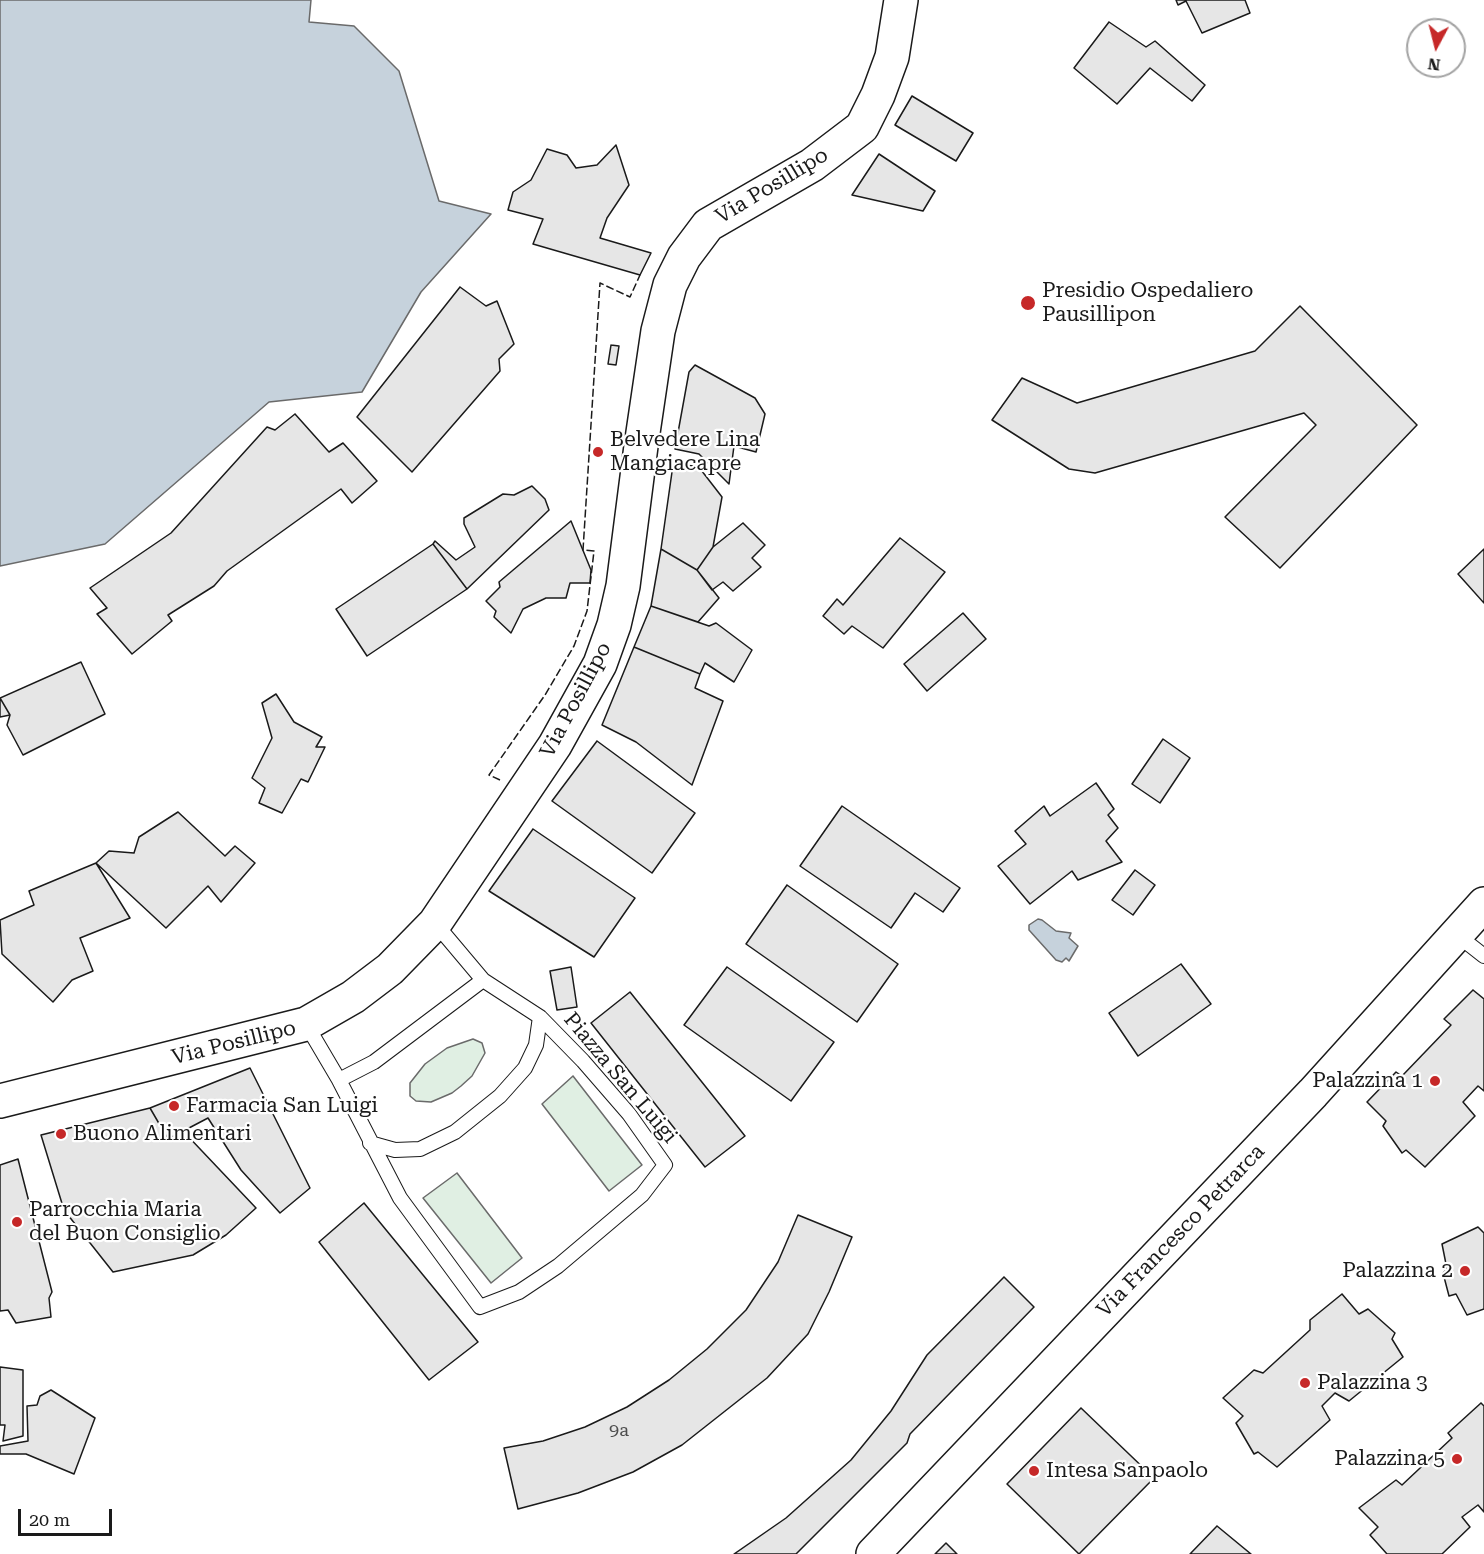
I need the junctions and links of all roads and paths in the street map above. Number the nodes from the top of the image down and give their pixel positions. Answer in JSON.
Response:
{"nodes":[{"id":1,"x":901,"y":0,"type":"edge"},
{"id":2,"x":1484,"y":904,"type":"edge"},
{"id":3,"x":435,"y":923,"type":"junction"},
{"id":4,"x":1456,"y":934,"type":"junction"},
{"id":5,"x":1484,"y":956,"type":"edge"},
{"id":6,"x":483,"y":980,"type":"junction"},
{"id":7,"x":540,"y":1017,"type":"junction"},
{"id":8,"x":306,"y":1024,"type":"junction"},
{"id":9,"x":339,"y":1080,"type":"junction"},
{"id":10,"x":0,"y":1101,"type":"edge"},
{"id":11,"x":370,"y":1143,"type":"junction"},
{"id":12,"x":873,"y":1554,"type":"edge"}],
"edges":[{"from":1,"to":3,"type":"street","name":"Via Posillipo"},
{"from":2,"to":4,"type":"street","name":"Via Francesco Petrarca"},
{"from":3,"to":6,"type":"lane","name":"Piazza San Luigi"},
{"from":3,"to":8,"type":"street","name":"Via Posillipo"},
{"from":4,"to":5,"type":"lane"},
{"from":4,"to":12,"type":"street","name":"Via Francesco Petrarca"},
{"from":6,"to":7,"type":"lane","name":"Piazza San Luigi"},
{"from":6,"to":9,"type":"lane"},
{"from":7,"to":11,"type":"lane","name":"Piazza San Luigi"},
{"from":7,"to":11,"type":"lane","name":"Piazza San Luigi"},
{"from":8,"to":9,"type":"lane","name":"Piazza San Luigi"},
{"from":8,"to":10,"type":"street","name":"Via Posillipo"},
{"from":9,"to":11,"type":"lane","name":"Piazza San Luigi"}]}
